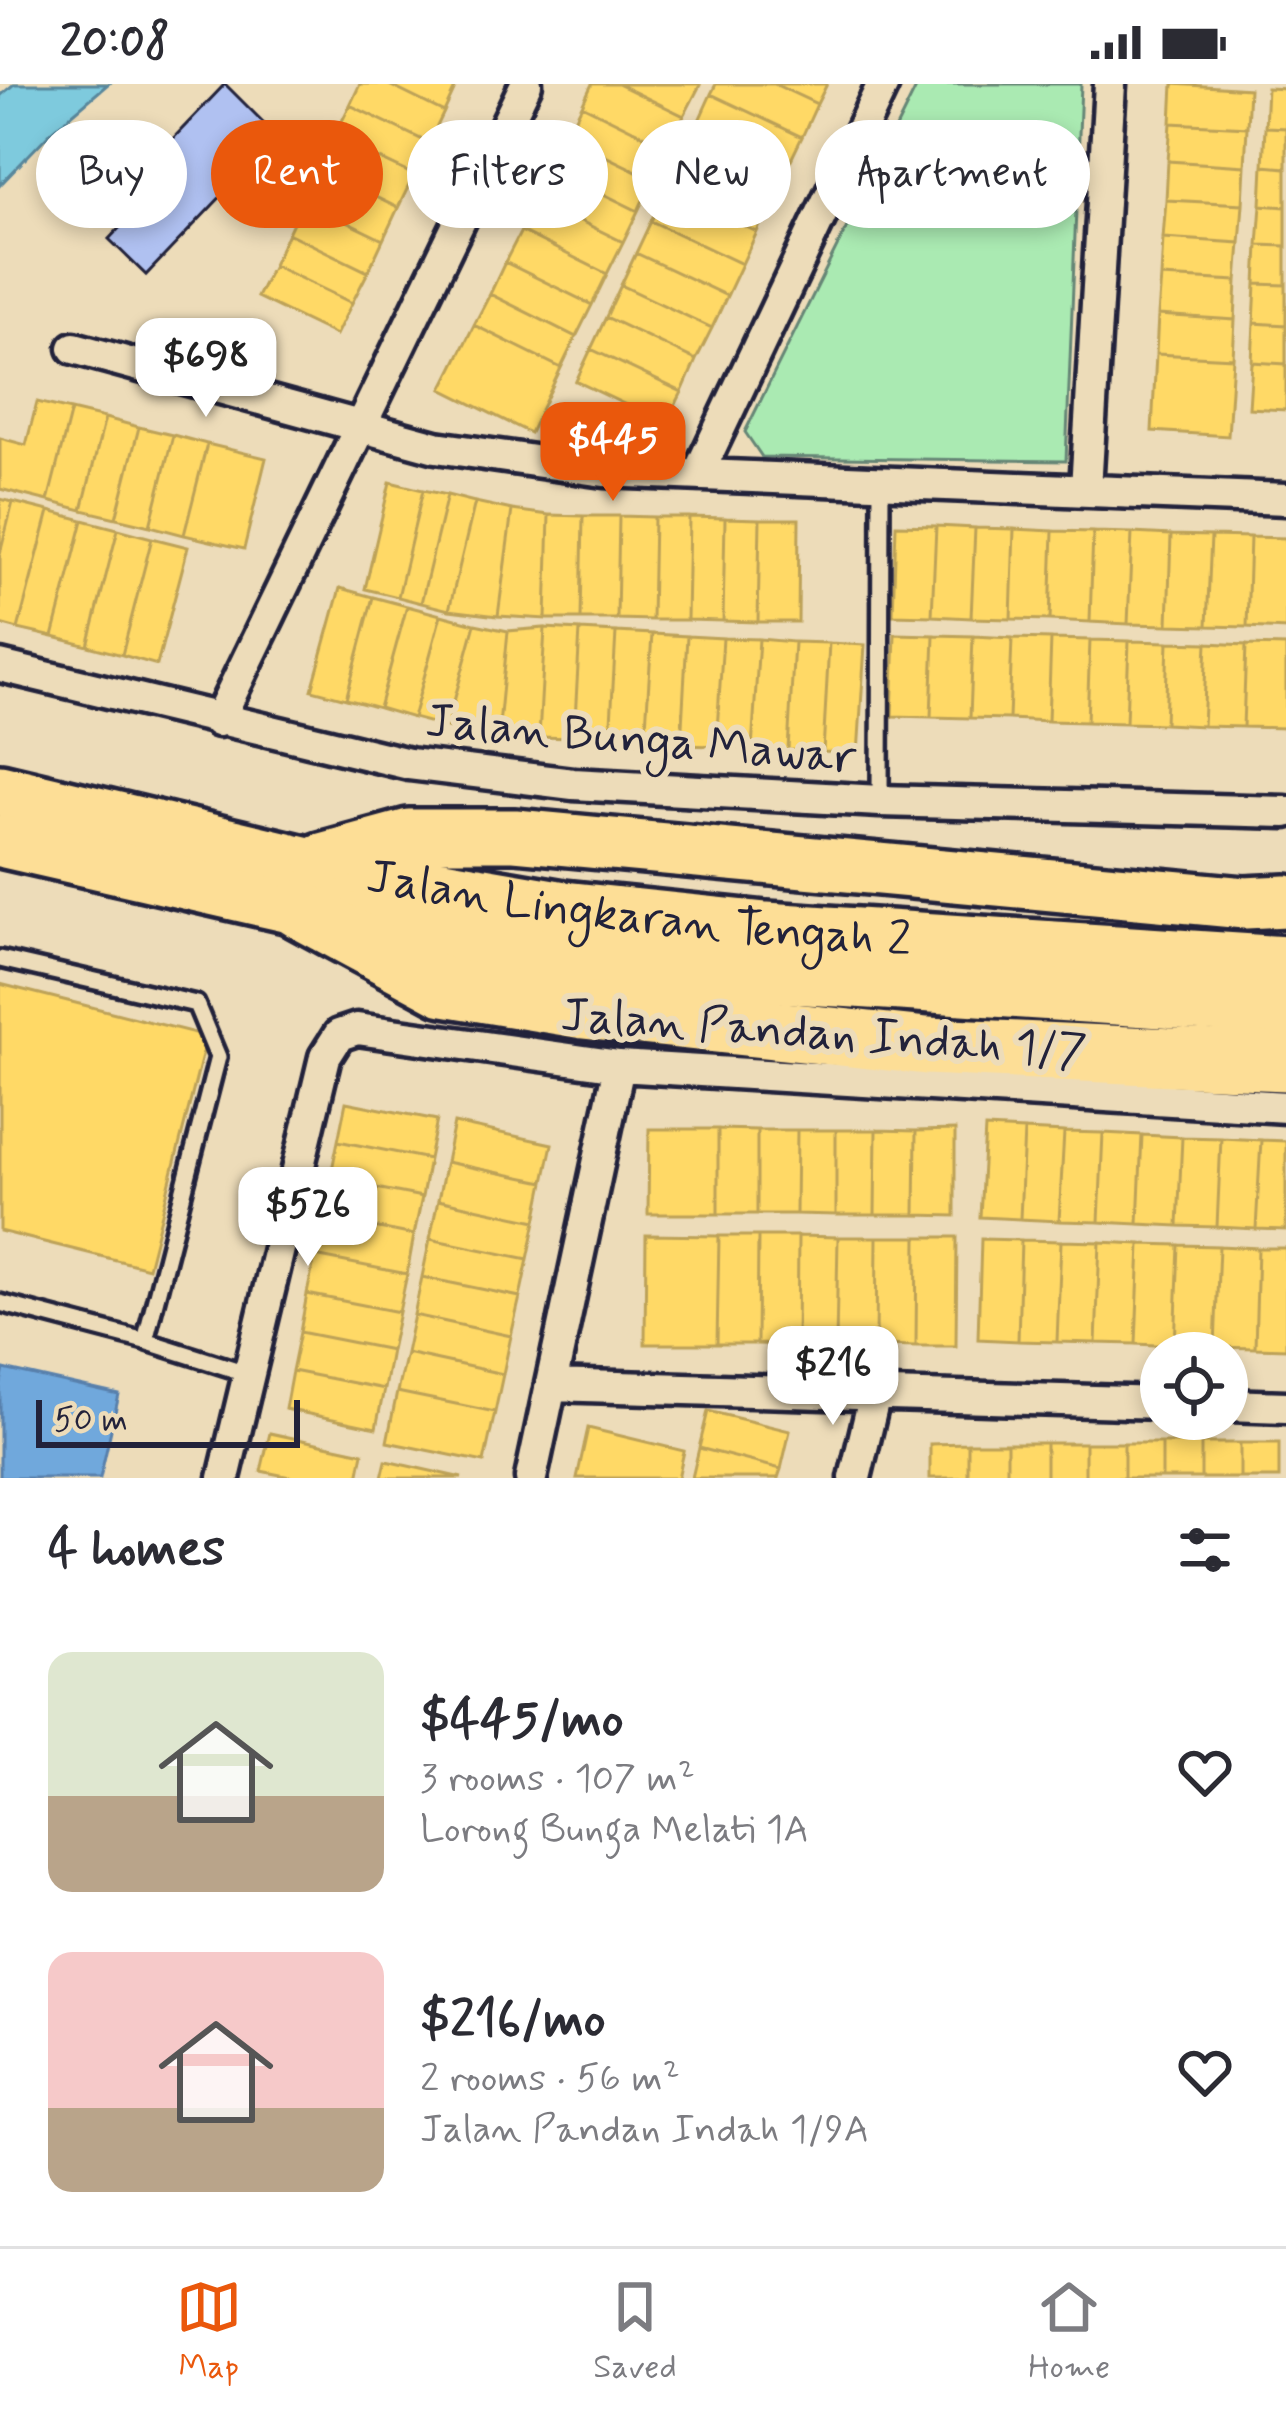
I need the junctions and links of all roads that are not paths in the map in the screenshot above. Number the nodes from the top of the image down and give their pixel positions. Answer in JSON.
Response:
{"nodes":[{"id":1,"x":526,"y":84,"type":"edge"},
{"id":2,"x":883,"y":84,"type":"edge"},
{"id":3,"x":1110,"y":84,"type":"edge"},
{"id":4,"x":74,"y":348,"type":"dead end"},
{"id":5,"x":357,"y":428,"type":"junction"},
{"id":6,"x":698,"y":474,"type":"junction"},
{"id":7,"x":881,"y":483,"type":"junction"},
{"id":8,"x":1086,"y":489,"type":"junction"},
{"id":9,"x":1286,"y":499,"type":"edge"},
{"id":10,"x":0,"y":666,"type":"edge"},
{"id":11,"x":218,"y":721,"type":"junction"},
{"id":12,"x":0,"y":790,"type":"edge"},
{"id":13,"x":880,"y":801,"type":"junction"},
{"id":14,"x":1286,"y":812,"type":"edge"},
{"id":15,"x":0,"y":841,"type":"edge"},
{"id":16,"x":303,"y":886,"type":"junction"},
{"id":17,"x":1266,"y":902,"type":"edge"},
{"id":18,"x":0,"y":959,"type":"edge"},
{"id":19,"x":1286,"y":962,"type":"edge"},
{"id":20,"x":1286,"y":1010,"type":"edge"},
{"id":21,"x":1286,"y":1062,"type":"edge"},
{"id":22,"x":620,"y":1066,"type":"junction"},
{"id":23,"x":1286,"y":1107,"type":"edge"},
{"id":24,"x":0,"y":1304,"type":"edge"},
{"id":25,"x":145,"y":1341,"type":"junction"},
{"id":26,"x":248,"y":1374,"type":"junction"},
{"id":27,"x":551,"y":1385,"type":"junction"},
{"id":28,"x":875,"y":1394,"type":"junction"},
{"id":29,"x":1140,"y":1402,"type":"edge"},
{"id":30,"x":1248,"y":1406,"type":"edge"},
{"id":31,"x":1286,"y":1407,"type":"edge"},
{"id":32,"x":224,"y":1478,"type":"edge"},
{"id":33,"x":531,"y":1478,"type":"edge"},
{"id":34,"x":855,"y":1478,"type":"edge"}],
"edges":[{"from":1,"to":5,"type":"street"},
{"from":2,"to":6,"type":"street"},
{"from":3,"to":8,"type":"street"},
{"from":4,"to":5,"type":"street"},
{"from":5,"to":6,"type":"street"},
{"from":5,"to":11,"type":"street"},
{"from":6,"to":7,"type":"street"},
{"from":7,"to":8,"type":"street"},
{"from":7,"to":13,"type":"lane"},
{"from":8,"to":9,"type":"street"},
{"from":10,"to":11,"type":"street","name":"Jalan Bunga Mawar"},
{"from":11,"to":13,"type":"street","name":"Jalan Bunga Mawar"},
{"from":12,"to":16,"type":"highway","name":"Jalan Lingkaran Tengah 2"},
{"from":13,"to":14,"type":"street","name":"Jalan Bunga Mawar"},
{"from":15,"to":16,"type":"highway","name":"Jalan Lingkaran Tengah 2"},
{"from":16,"to":17,"type":"highway"},
{"from":16,"to":19,"type":"highway","name":"Jalan Lingkaran Tengah 2"},
{"from":16,"to":20,"type":"highway","name":"Jalan Lingkaran Tengah 2"},
{"from":16,"to":21,"type":"highway"},
{"from":18,"to":25,"type":"lane"},
{"from":22,"to":23,"type":"street","name":"Jalan Pandan Indah 1/7"},
{"from":22,"to":26,"type":"street","name":"Jalan Pandan Indah 1/7"},
{"from":22,"to":27,"type":"street"},
{"from":24,"to":25,"type":"lane"},
{"from":25,"to":26,"type":"lane"},
{"from":26,"to":32,"type":"street"},
{"from":27,"to":28,"type":"street"},
{"from":27,"to":33,"type":"street"},
{"from":28,"to":29,"type":"street"},
{"from":28,"to":34,"type":"street"},
{"from":30,"to":31,"type":"street"}]}
